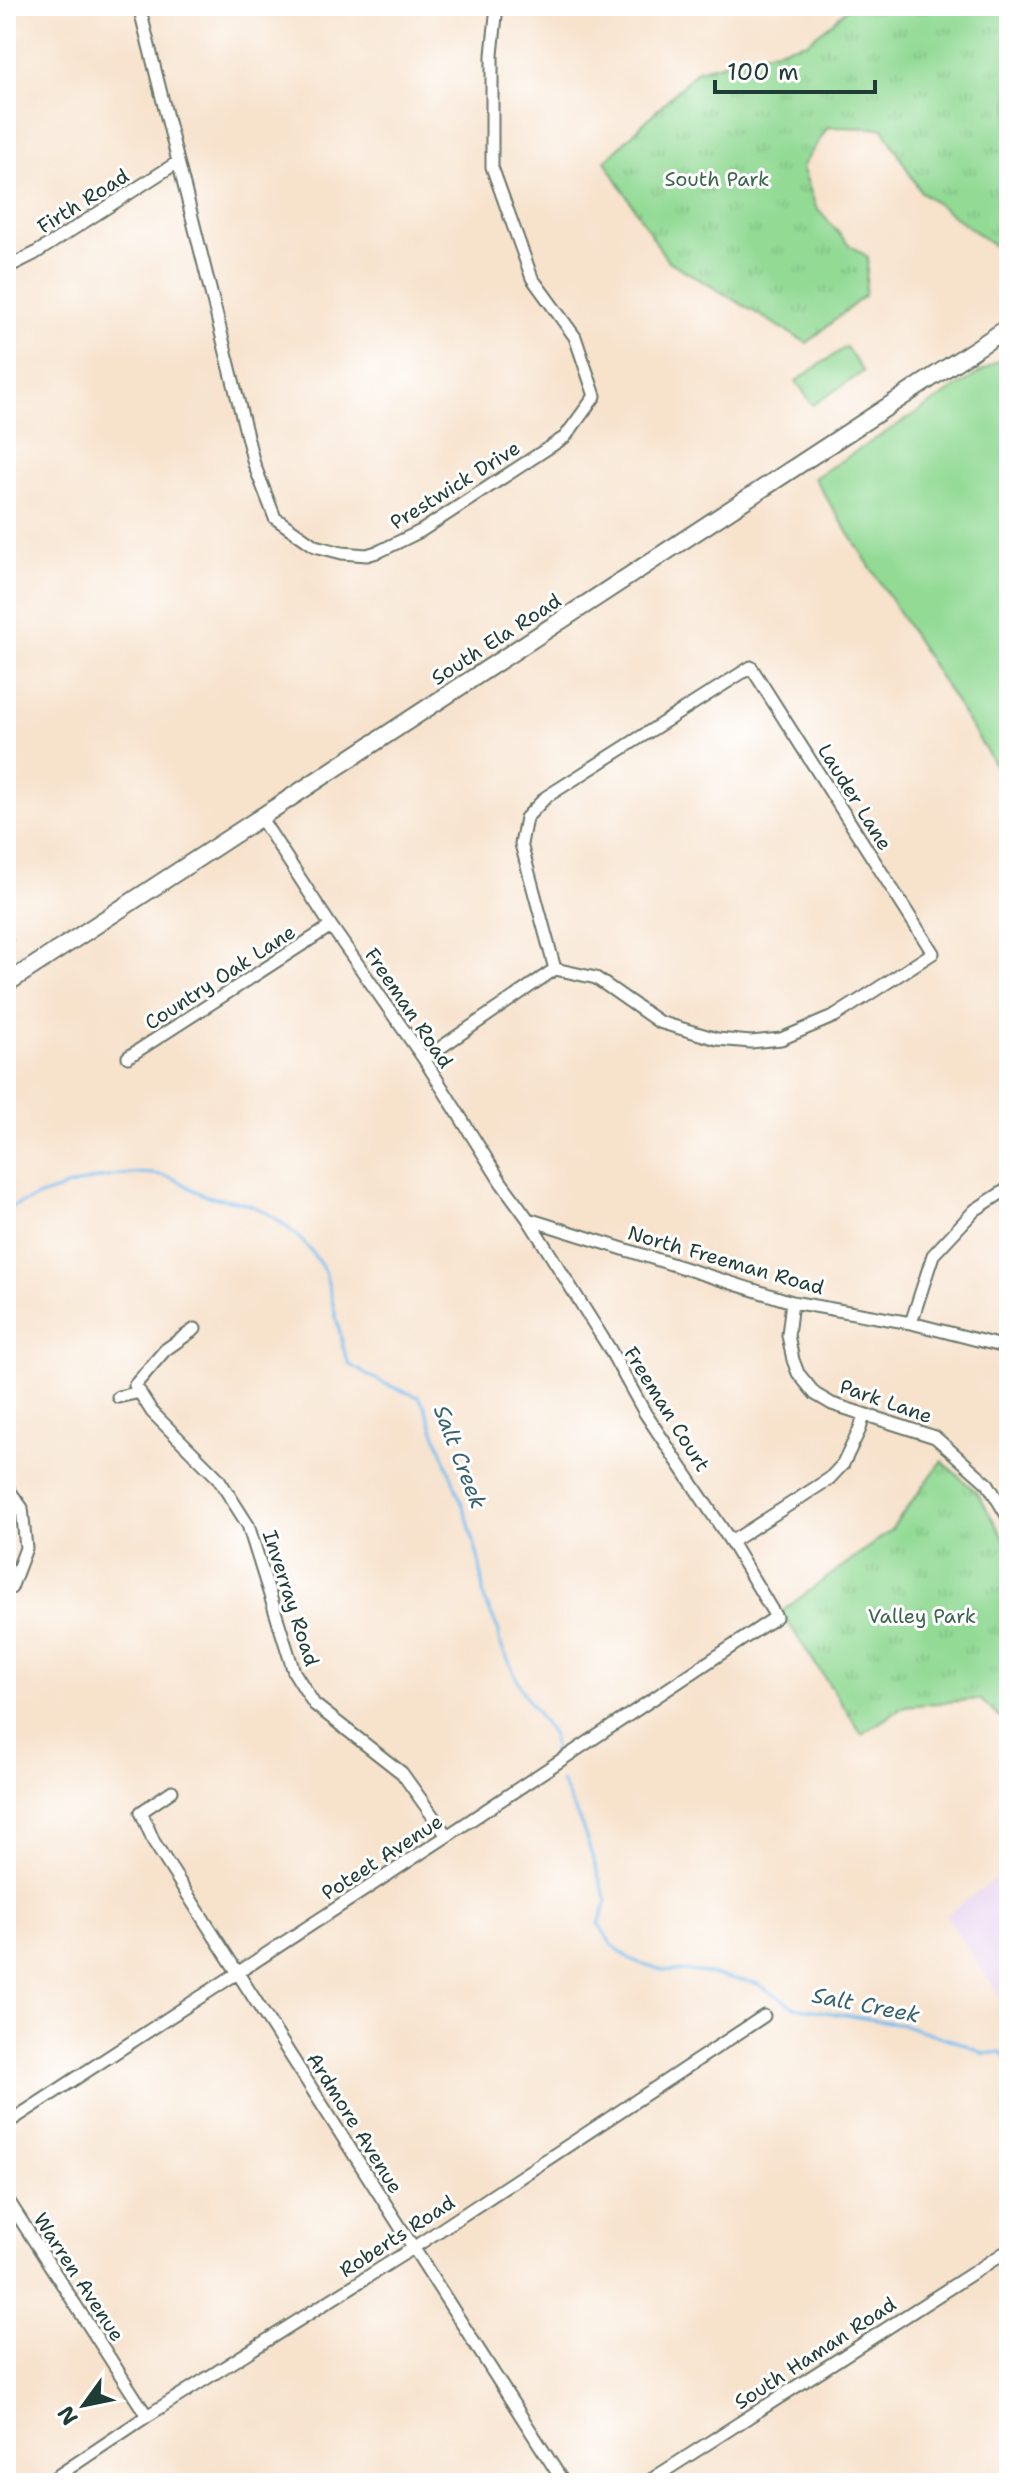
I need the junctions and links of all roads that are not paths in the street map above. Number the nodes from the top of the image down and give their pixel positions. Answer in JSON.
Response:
{"nodes":[{"id":1,"x":139,"y":6,"type":"edge"},
{"id":2,"x":497,"y":6,"type":"edge"},
{"id":3,"x":178,"y":162,"type":"junction"},
{"id":4,"x":6,"y":268,"type":"edge"},
{"id":5,"x":1009,"y":327,"type":"edge"},
{"id":6,"x":260,"y":817,"type":"junction"},
{"id":7,"x":331,"y":926,"type":"junction"},
{"id":8,"x":555,"y":969,"type":"junction"},
{"id":9,"x":6,"y":984,"type":"edge"},
{"id":10,"x":128,"y":1057,"type":"dead end"},
{"id":11,"x":424,"y":1059,"type":"junction"},
{"id":12,"x":1009,"y":1188,"type":"edge"},
{"id":13,"x":528,"y":1219,"type":"junction"},
{"id":14,"x":792,"y":1302,"type":"junction"},
{"id":15,"x":911,"y":1323,"type":"junction"},
{"id":16,"x":195,"y":1329,"type":"dead end"},
{"id":17,"x":1009,"y":1348,"type":"edge"},
{"id":18,"x":140,"y":1392,"type":"junction"},
{"id":19,"x":118,"y":1397,"type":"dead end"},
{"id":20,"x":864,"y":1415,"type":"junction"},
{"id":21,"x":6,"y":1486,"type":"edge"},
{"id":22,"x":1009,"y":1519,"type":"edge"},
{"id":23,"x":731,"y":1542,"type":"junction"},
{"id":24,"x":11,"y":1588,"type":"dead end"},
{"id":25,"x":776,"y":1617,"type":"joint"},
{"id":26,"x":172,"y":1791,"type":"dead end"},
{"id":27,"x":447,"y":1836,"type":"junction"},
{"id":28,"x":239,"y":1972,"type":"junction"},
{"id":29,"x":764,"y":2016,"type":"dead end"},
{"id":30,"x":6,"y":2124,"type":"edge"},
{"id":31,"x":6,"y":2197,"type":"edge"},
{"id":32,"x":413,"y":2248,"type":"junction"},
{"id":33,"x":1004,"y":2253,"type":"dead end"},
{"id":34,"x":147,"y":2416,"type":"junction"},
{"id":35,"x":47,"y":2483,"type":"edge"},
{"id":36,"x":564,"y":2483,"type":"edge"},
{"id":37,"x":646,"y":2483,"type":"edge"}],
"edges":[{"from":1,"to":3,"type":"street"},
{"from":2,"to":3,"type":"street","name":"Prestwick Drive"},
{"from":3,"to":4,"type":"street","name":"Firth Road"},
{"from":5,"to":6,"type":"main road","name":"South Ela Road"},
{"from":6,"to":7,"type":"street","name":"Freeman Road"},
{"from":6,"to":9,"type":"main road","name":"South Ela Road"},
{"from":7,"to":10,"type":"street","name":"Country Oak Lane"},
{"from":7,"to":11,"type":"street","name":"Freeman Road"},
{"from":8,"to":8,"type":"street","name":"Lauder Lane"},
{"from":8,"to":11,"type":"street"},
{"from":11,"to":13,"type":"street","name":"Freeman Road"},
{"from":12,"to":15,"type":"street"},
{"from":13,"to":14,"type":"street","name":"North Freeman Road"},
{"from":13,"to":23,"type":"street","name":"Freeman Court"},
{"from":14,"to":15,"type":"street","name":"North Freeman Road"},
{"from":14,"to":20,"type":"street","name":"Park Lane"},
{"from":15,"to":17,"type":"street","name":"North Freeman Road"},
{"from":16,"to":18,"type":"street"},
{"from":18,"to":19,"type":"street"},
{"from":18,"to":27,"type":"street","name":"Inverray Road"},
{"from":20,"to":22,"type":"street","name":"Park Lane"},
{"from":20,"to":23,"type":"street"},
{"from":21,"to":24,"type":"street"},
{"from":23,"to":25,"type":"street","name":"Freeman Court"},
{"from":25,"to":27,"type":"street","name":"Poteet Avenue"},
{"from":26,"to":28,"type":"street","name":"Ardmore Avenue"},
{"from":27,"to":28,"type":"street","name":"Poteet Avenue"},
{"from":28,"to":30,"type":"street","name":"Poteet Avenue"},
{"from":28,"to":32,"type":"street","name":"Ardmore Avenue"},
{"from":29,"to":32,"type":"street","name":"Roberts Road"},
{"from":31,"to":34,"type":"street","name":"Warren Avenue"},
{"from":32,"to":34,"type":"street","name":"Roberts Road"},
{"from":32,"to":36,"type":"street","name":"Ardmore Avenue"},
{"from":33,"to":37,"type":"street","name":"South Haman Road"},
{"from":34,"to":35,"type":"street","name":"Roberts Road"}]}
